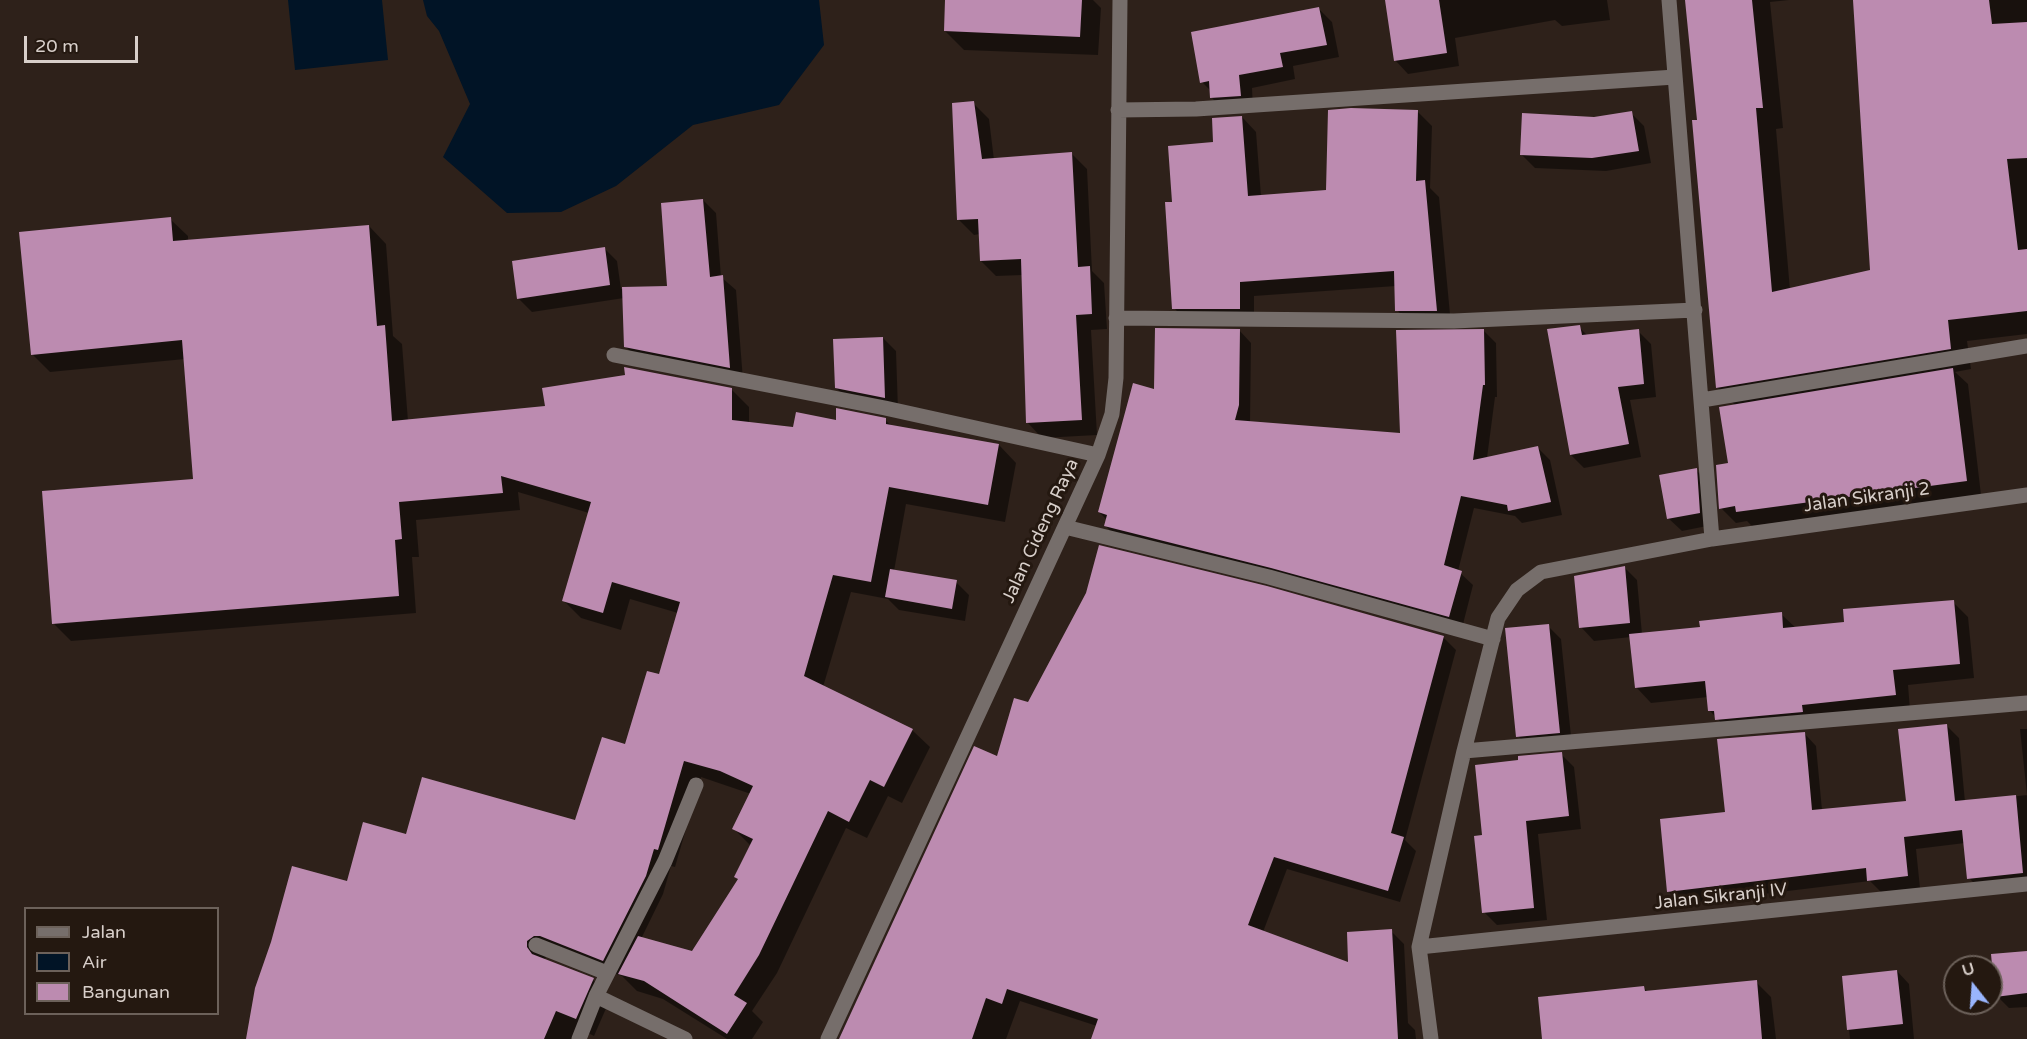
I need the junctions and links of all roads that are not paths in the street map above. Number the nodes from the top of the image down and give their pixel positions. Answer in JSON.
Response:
{"nodes":[{"id":1,"x":1120,"y":0,"type":"edge"},
{"id":2,"x":1669,"y":0,"type":"edge"},
{"id":3,"x":1675,"y":77,"type":"junction"},
{"id":4,"x":1118,"y":110,"type":"junction"},
{"id":5,"x":1695,"y":310,"type":"junction"},
{"id":6,"x":1116,"y":318,"type":"junction"},
{"id":7,"x":2027,"y":346,"type":"edge"},
{"id":8,"x":614,"y":355,"type":"dead end"},
{"id":9,"x":1702,"y":400,"type":"junction"},
{"id":10,"x":1098,"y":455,"type":"junction"},
{"id":11,"x":2027,"y":495,"type":"edge"},
{"id":12,"x":1065,"y":527,"type":"junction"},
{"id":13,"x":1712,"y":539,"type":"junction"},
{"id":14,"x":1493,"y":639,"type":"junction"},
{"id":15,"x":2027,"y":704,"type":"edge"},
{"id":16,"x":1464,"y":751,"type":"junction"},
{"id":17,"x":696,"y":785,"type":"dead end"},
{"id":18,"x":2027,"y":884,"type":"edge"},
{"id":19,"x":537,"y":945,"type":"dead end"},
{"id":20,"x":1419,"y":947,"type":"junction"},
{"id":21,"x":607,"y":973,"type":"junction"},
{"id":22,"x":596,"y":996,"type":"junction"},
{"id":23,"x":579,"y":1039,"type":"edge"},
{"id":24,"x":685,"y":1039,"type":"edge"},
{"id":25,"x":828,"y":1039,"type":"edge"},
{"id":26,"x":1431,"y":1039,"type":"edge"}],
"edges":[{"from":1,"to":4,"type":"street","name":"Jalan Cideng Raya"},
{"from":2,"to":3,"type":"street"},
{"from":3,"to":4,"type":"street"},
{"from":3,"to":5,"type":"street"},
{"from":4,"to":6,"type":"street","name":"Jalan Cideng Raya"},
{"from":5,"to":6,"type":"street"},
{"from":5,"to":9,"type":"street"},
{"from":6,"to":10,"type":"street","name":"Jalan Cideng Raya"},
{"from":7,"to":9,"type":"street"},
{"from":8,"to":10,"type":"street"},
{"from":9,"to":13,"type":"street"},
{"from":10,"to":12,"type":"street","name":"Jalan Cideng Raya"},
{"from":11,"to":13,"type":"street","name":"Jalan Sikranji 2"},
{"from":12,"to":14,"type":"street"},
{"from":12,"to":25,"type":"street","name":"Jalan Cideng Raya"},
{"from":13,"to":14,"type":"street","name":"Jalan Sikranji 2"},
{"from":14,"to":16,"type":"street","name":"Jalan Sikranji 2"},
{"from":15,"to":16,"type":"street"},
{"from":16,"to":20,"type":"street","name":"Jalan Sikranji 2"},
{"from":17,"to":21,"type":"street"},
{"from":18,"to":20,"type":"street","name":"Jalan Sikranji IV"},
{"from":19,"to":21,"type":"street"},
{"from":20,"to":26,"type":"street"},
{"from":21,"to":22,"type":"street"},
{"from":22,"to":23,"type":"street"},
{"from":22,"to":24,"type":"street"}]}
